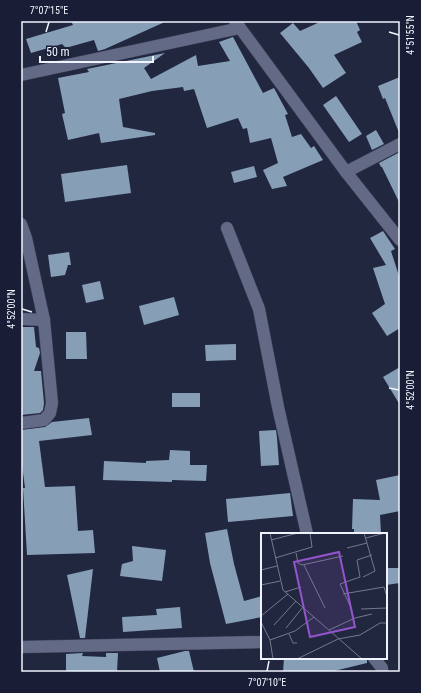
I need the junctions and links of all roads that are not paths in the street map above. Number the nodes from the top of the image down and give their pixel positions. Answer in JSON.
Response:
{"nodes":[{"id":1,"x":238,"y":24,"type":"edge"},
{"id":2,"x":21,"y":75,"type":"edge"},
{"id":3,"x":400,"y":144,"type":"edge"},
{"id":4,"x":346,"y":172,"type":"junction"},
{"id":5,"x":21,"y":224,"type":"edge"},
{"id":6,"x":227,"y":228,"type":"dead end"},
{"id":7,"x":400,"y":240,"type":"edge"},
{"id":8,"x":21,"y":319,"type":"edge"},
{"id":9,"x":44,"y":320,"type":"junction"},
{"id":10,"x":21,"y":423,"type":"edge"},
{"id":11,"x":307,"y":533,"type":"edge"},
{"id":12,"x":261,"y":642,"type":"edge"},
{"id":13,"x":21,"y":647,"type":"edge"},
{"id":14,"x":375,"y":659,"type":"edge"},
{"id":15,"x":382,"y":672,"type":"edge"}],
"edges":[{"from":1,"to":2,"type":"street"},
{"from":1,"to":4,"type":"street"},
{"from":3,"to":4,"type":"street"},
{"from":4,"to":7,"type":"street"},
{"from":5,"to":9,"type":"street"},
{"from":6,"to":11,"type":"street"},
{"from":8,"to":9,"type":"street"},
{"from":9,"to":10,"type":"street"},
{"from":12,"to":13,"type":"street"},
{"from":14,"to":15,"type":"street"}]}
